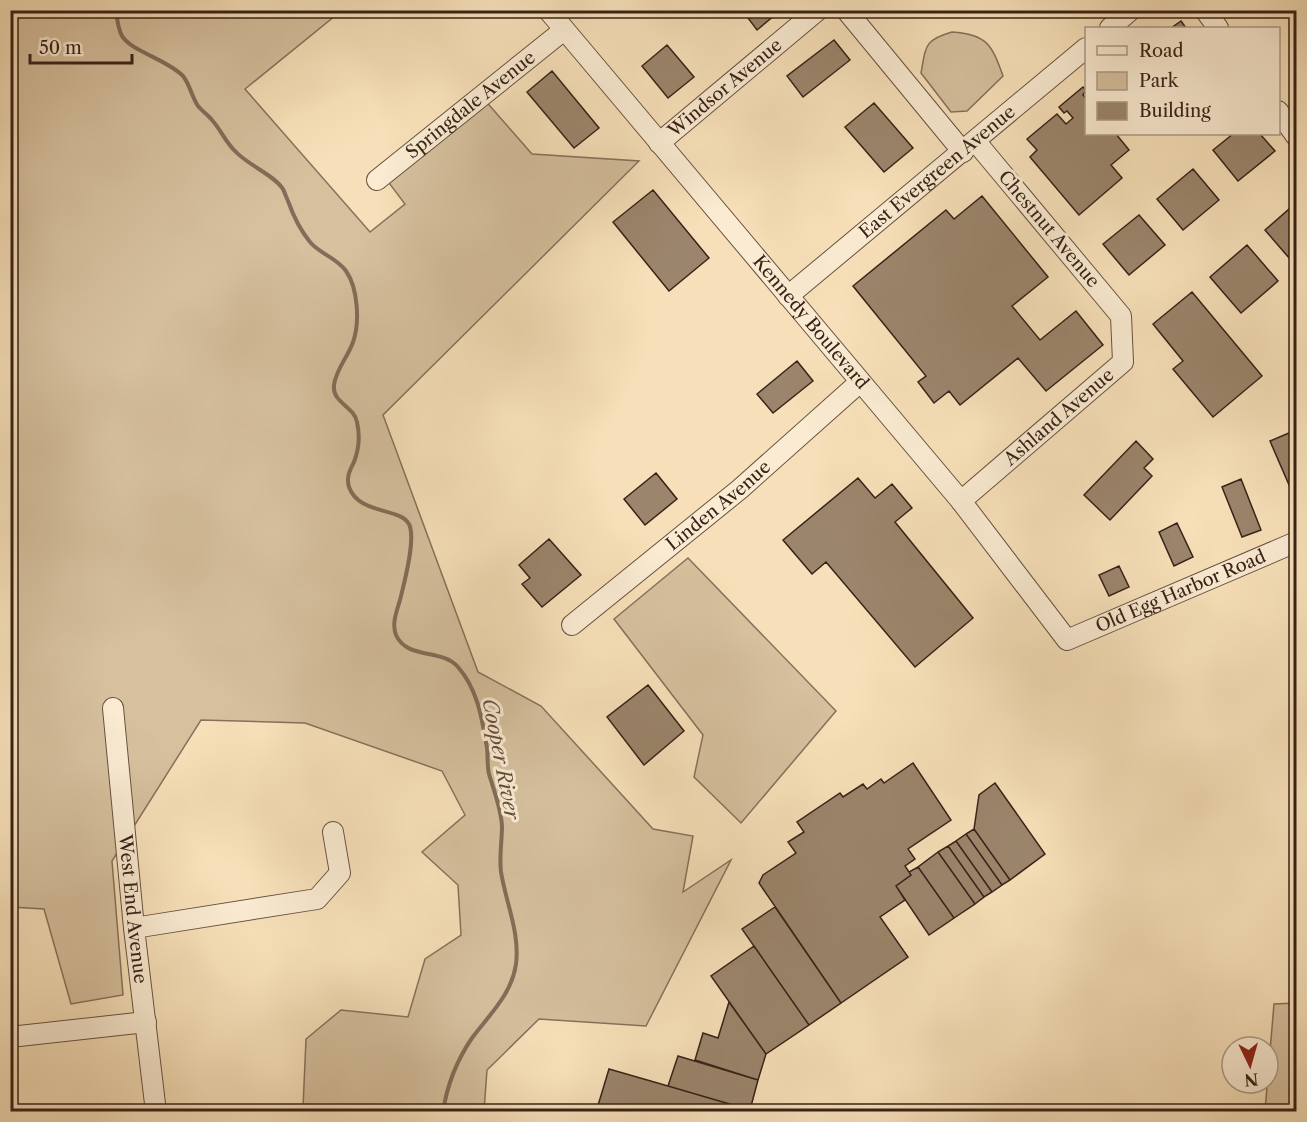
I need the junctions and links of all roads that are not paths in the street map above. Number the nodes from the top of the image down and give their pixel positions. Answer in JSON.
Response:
{"nodes":[{"id":1,"x":548,"y":10,"type":"edge"},
{"id":2,"x":818,"y":10,"type":"edge"},
{"id":3,"x":846,"y":10,"type":"edge"},
{"id":4,"x":1131,"y":10,"type":"edge"},
{"id":5,"x":1205,"y":10,"type":"edge"},
{"id":6,"x":1111,"y":27,"type":"edge"},
{"id":7,"x":1217,"y":27,"type":"edge"},
{"id":8,"x":564,"y":30,"type":"junction"},
{"id":9,"x":1085,"y":49,"type":"edge"},
{"id":10,"x":1280,"y":114,"type":"edge"},
{"id":11,"x":1296,"y":136,"type":"edge"},
{"id":12,"x":659,"y":142,"type":"junction"},
{"id":13,"x":969,"y":147,"type":"junction"},
{"id":14,"x":377,"y":180,"type":"dead end"},
{"id":15,"x":788,"y":296,"type":"junction"},
{"id":16,"x":1122,"y":316,"type":"joint"},
{"id":17,"x":860,"y":382,"type":"junction"},
{"id":18,"x":961,"y":501,"type":"junction"},
{"id":19,"x":1296,"y":542,"type":"edge"},
{"id":20,"x":572,"y":625,"type":"dead end"},
{"id":21,"x":1067,"y":640,"type":"joint"},
{"id":22,"x":113,"y":708,"type":"dead end"},
{"id":23,"x":333,"y":832,"type":"dead end"},
{"id":24,"x":134,"y":928,"type":"junction"},
{"id":25,"x":146,"y":1022,"type":"junction"},
{"id":26,"x":10,"y":1037,"type":"edge"},
{"id":27,"x":156,"y":1112,"type":"edge"}],
"edges":[{"from":1,"to":8,"type":"street","name":"Kennedy Boulevard"},
{"from":2,"to":12,"type":"street","name":"Windsor Avenue"},
{"from":3,"to":13,"type":"street","name":"Chestnut Avenue"},
{"from":4,"to":6,"type":"street"},
{"from":5,"to":7,"type":"street"},
{"from":8,"to":12,"type":"street","name":"Kennedy Boulevard"},
{"from":8,"to":14,"type":"street","name":"Springdale Avenue"},
{"from":9,"to":13,"type":"street","name":"East Evergreen Avenue"},
{"from":10,"to":11,"type":"street"},
{"from":12,"to":15,"type":"street","name":"Kennedy Boulevard"},
{"from":13,"to":15,"type":"street","name":"East Evergreen Avenue"},
{"from":13,"to":16,"type":"street","name":"Chestnut Avenue"},
{"from":15,"to":17,"type":"street","name":"Kennedy Boulevard"},
{"from":16,"to":18,"type":"street","name":"Ashland Avenue"},
{"from":17,"to":18,"type":"street","name":"Kennedy Boulevard"},
{"from":17,"to":20,"type":"street","name":"Linden Avenue"},
{"from":18,"to":21,"type":"street","name":"Kennedy Boulevard"},
{"from":19,"to":21,"type":"street","name":"Old Egg Harbor Road"},
{"from":22,"to":24,"type":"street","name":"West End Avenue"},
{"from":23,"to":24,"type":"street"},
{"from":24,"to":25,"type":"street","name":"West End Avenue"},
{"from":25,"to":26,"type":"street"},
{"from":25,"to":27,"type":"street","name":"West End Avenue"}]}
